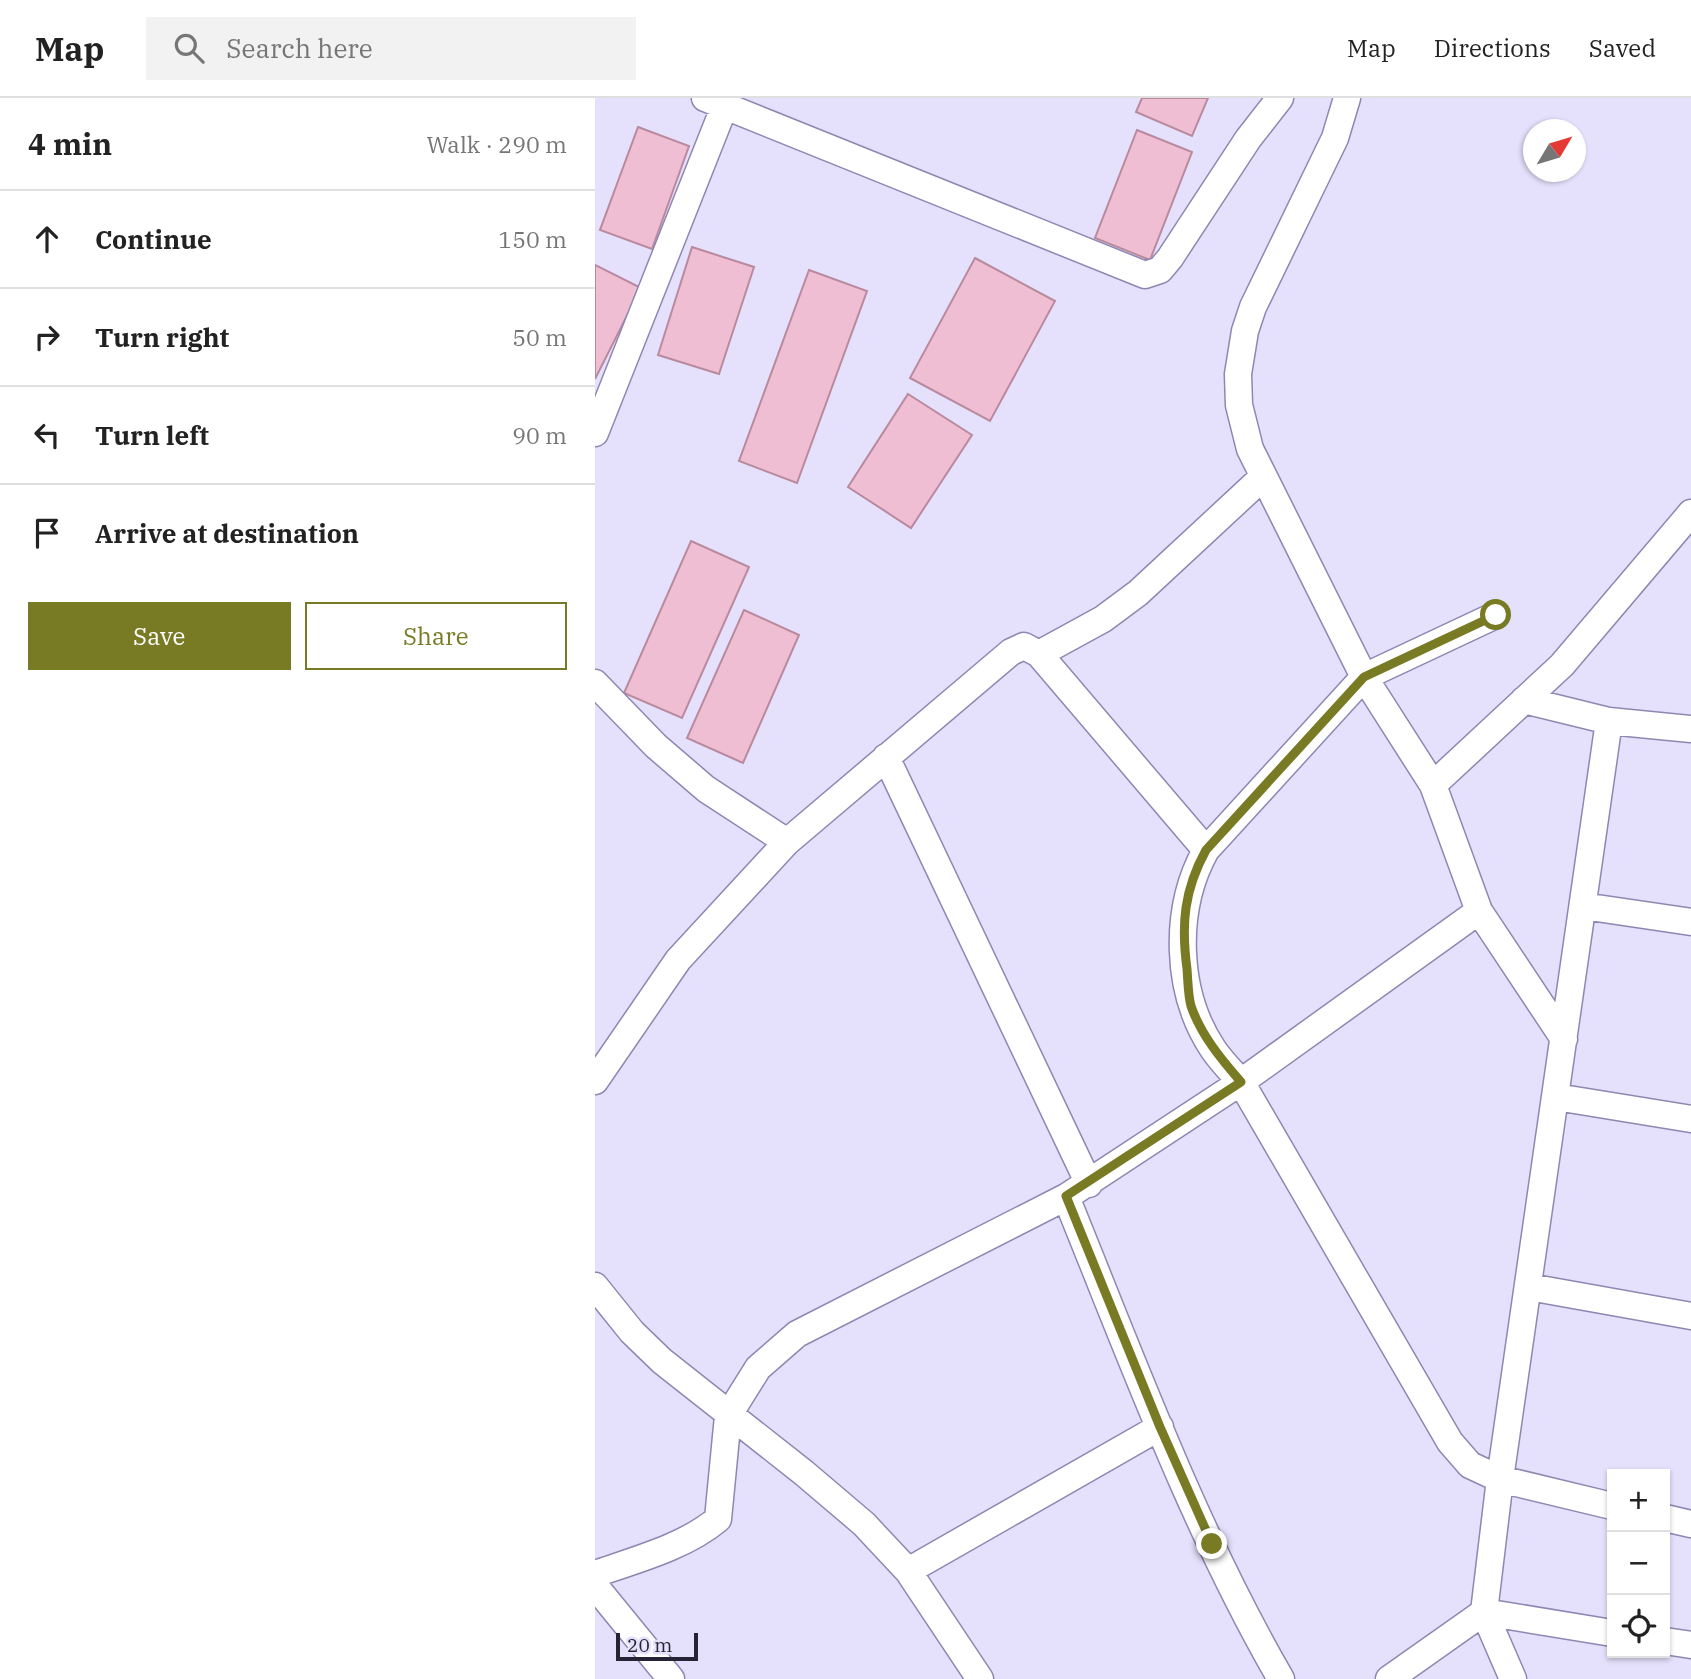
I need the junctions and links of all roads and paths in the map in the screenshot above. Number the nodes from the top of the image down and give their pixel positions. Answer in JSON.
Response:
{"nodes":[{"id":1,"x":1279,"y":98,"type":"edge"},
{"id":2,"x":1347,"y":98,"type":"edge"},
{"id":3,"x":715,"y":102,"type":"edge"},
{"id":4,"x":595,"y":433,"type":"edge"},
{"id":5,"x":1263,"y":477,"type":"junction"},
{"id":6,"x":1691,"y":513,"type":"edge"},
{"id":7,"x":1496,"y":615,"type":"dead end"},
{"id":8,"x":1039,"y":654,"type":"junction"},
{"id":9,"x":1364,"y":677,"type":"junction"},
{"id":10,"x":595,"y":683,"type":"edge"},
{"id":11,"x":1524,"y":700,"type":"junction"},
{"id":12,"x":1609,"y":720,"type":"junction"},
{"id":13,"x":1691,"y":729,"type":"edge"},
{"id":14,"x":886,"y":757,"type":"junction"},
{"id":15,"x":1433,"y":785,"type":"junction"},
{"id":16,"x":787,"y":842,"type":"junction"},
{"id":17,"x":1206,"y":850,"type":"junction"},
{"id":18,"x":1583,"y":906,"type":"junction"},
{"id":19,"x":1479,"y":911,"type":"junction"},
{"id":20,"x":1691,"y":922,"type":"edge"},
{"id":21,"x":1564,"y":1039,"type":"junction"},
{"id":22,"x":595,"y":1081,"type":"edge"},
{"id":23,"x":1241,"y":1082,"type":"junction"},
{"id":24,"x":1556,"y":1097,"type":"junction"},
{"id":25,"x":1691,"y":1119,"type":"edge"},
{"id":26,"x":1078,"y":1190,"type":"junction"},
{"id":27,"x":595,"y":1286,"type":"edge"},
{"id":28,"x":1529,"y":1287,"type":"junction"},
{"id":29,"x":1691,"y":1315,"type":"edge"},
{"id":30,"x":728,"y":1416,"type":"junction"},
{"id":31,"x":1160,"y":1427,"type":"junction"},
{"id":32,"x":1500,"y":1479,"type":"junction"},
{"id":33,"x":1607,"y":1505,"type":"edge"},
{"id":34,"x":1670,"y":1519,"type":"edge"},
{"id":35,"x":1691,"y":1524,"type":"edge"},
{"id":36,"x":908,"y":1571,"type":"junction"},
{"id":37,"x":595,"y":1574,"type":"edge"},
{"id":38,"x":595,"y":1586,"type":"edge"},
{"id":39,"x":1484,"y":1612,"type":"junction"},
{"id":40,"x":1607,"y":1632,"type":"edge"},
{"id":41,"x":1670,"y":1642,"type":"edge"},
{"id":42,"x":1691,"y":1645,"type":"edge"},
{"id":43,"x":671,"y":1679,"type":"edge"},
{"id":44,"x":980,"y":1679,"type":"edge"},
{"id":45,"x":1281,"y":1679,"type":"edge"},
{"id":46,"x":1389,"y":1679,"type":"edge"},
{"id":47,"x":1513,"y":1679,"type":"edge"}],
"edges":[{"from":1,"to":3,"type":"street"},
{"from":2,"to":5,"type":"street"},
{"from":3,"to":4,"type":"street"},
{"from":5,"to":8,"type":"street"},
{"from":5,"to":9,"type":"street"},
{"from":6,"to":11,"type":"street"},
{"from":7,"to":9,"type":"street"},
{"from":8,"to":14,"type":"street"},
{"from":8,"to":17,"type":"street"},
{"from":9,"to":15,"type":"street"},
{"from":9,"to":17,"type":"street"},
{"from":10,"to":16,"type":"street"},
{"from":11,"to":12,"type":"street"},
{"from":11,"to":15,"type":"street"},
{"from":12,"to":13,"type":"street"},
{"from":12,"to":18,"type":"street"},
{"from":14,"to":16,"type":"street"},
{"from":14,"to":26,"type":"street"},
{"from":15,"to":19,"type":"street"},
{"from":16,"to":22,"type":"street"},
{"from":17,"to":23,"type":"street"},
{"from":18,"to":20,"type":"street"},
{"from":18,"to":21,"type":"street"},
{"from":19,"to":21,"type":"street"},
{"from":19,"to":23,"type":"street"},
{"from":21,"to":24,"type":"street"},
{"from":23,"to":26,"type":"street"},
{"from":23,"to":32,"type":"street"},
{"from":24,"to":25,"type":"street"},
{"from":24,"to":28,"type":"street"},
{"from":26,"to":30,"type":"street"},
{"from":26,"to":31,"type":"street"},
{"from":27,"to":30,"type":"street"},
{"from":28,"to":29,"type":"street"},
{"from":28,"to":32,"type":"street"},
{"from":30,"to":36,"type":"street"},
{"from":30,"to":37,"type":"street"},
{"from":31,"to":36,"type":"street"},
{"from":31,"to":45,"type":"street"},
{"from":32,"to":33,"type":"street"},
{"from":32,"to":39,"type":"street"},
{"from":34,"to":35,"type":"street"},
{"from":36,"to":44,"type":"street"},
{"from":38,"to":43,"type":"street"},
{"from":39,"to":40,"type":"street"},
{"from":39,"to":46,"type":"street"},
{"from":39,"to":47,"type":"street"},
{"from":41,"to":42,"type":"street"}]}
